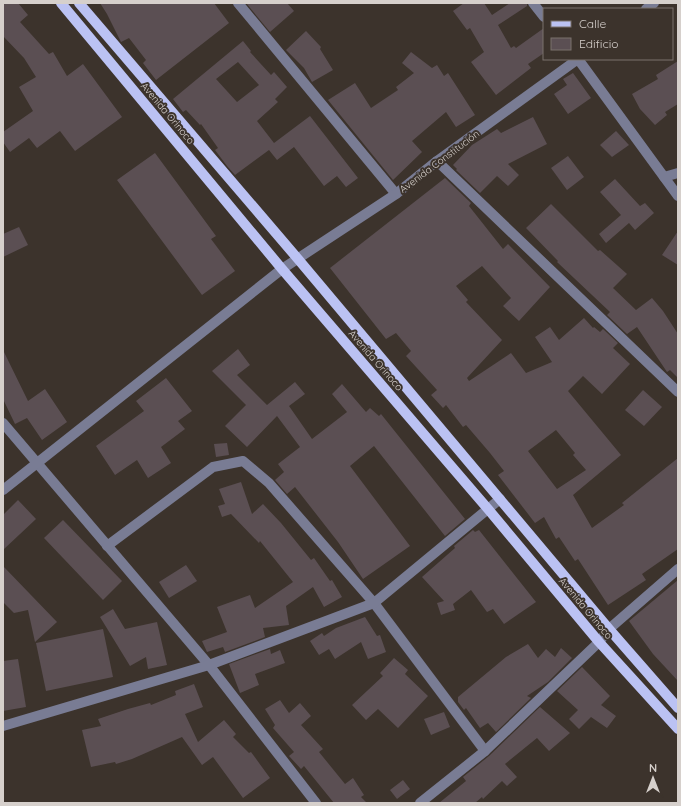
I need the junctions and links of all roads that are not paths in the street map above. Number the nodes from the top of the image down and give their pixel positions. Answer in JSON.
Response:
{"nodes":[{"id":1,"x":61,"y":3,"type":"edge"},
{"id":2,"x":79,"y":3,"type":"edge"},
{"id":3,"x":238,"y":3,"type":"edge"},
{"id":4,"x":533,"y":3,"type":"edge"},
{"id":5,"x":543,"y":15,"type":"edge"},
{"id":6,"x":577,"y":60,"type":"edge"},
{"id":7,"x":579,"y":60,"type":"edge"},
{"id":8,"x":437,"y":161,"type":"junction"},
{"id":9,"x":678,"y":173,"type":"edge"},
{"id":10,"x":664,"y":177,"type":"junction"},
{"id":11,"x":396,"y":194,"type":"junction"},
{"id":12,"x":678,"y":196,"type":"edge"},
{"id":13,"x":298,"y":259,"type":"junction"},
{"id":14,"x":282,"y":269,"type":"junction"},
{"id":15,"x":678,"y":392,"type":"edge"},
{"id":16,"x":3,"y":424,"type":"edge"},
{"id":17,"x":36,"y":464,"type":"junction"},
{"id":18,"x":3,"y":490,"type":"edge"},
{"id":19,"x":500,"y":499,"type":"junction"},
{"id":20,"x":488,"y":509,"type":"junction"},
{"id":21,"x":107,"y":546,"type":"junction"},
{"id":22,"x":678,"y":569,"type":"edge"},
{"id":23,"x":374,"y":603,"type":"junction"},
{"id":24,"x":609,"y":630,"type":"junction"},
{"id":25,"x":599,"y":642,"type":"junction"},
{"id":26,"x":209,"y":665,"type":"junction"},
{"id":27,"x":678,"y":708,"type":"edge"},
{"id":28,"x":3,"y":726,"type":"edge"},
{"id":29,"x":678,"y":730,"type":"edge"},
{"id":30,"x":485,"y":751,"type":"junction"},
{"id":31,"x":316,"y":803,"type":"edge"},
{"id":32,"x":420,"y":803,"type":"edge"}],
"edges":[{"from":1,"to":14,"type":"main road","name":"Avenida Orinoco"},
{"from":2,"to":13,"type":"main road","name":"Avenida Orinoco"},
{"from":3,"to":11,"type":"street"},
{"from":4,"to":5,"type":"street"},
{"from":6,"to":8,"type":"street","name":"Avenida Constitución"},
{"from":7,"to":10,"type":"street"},
{"from":8,"to":11,"type":"street","name":"Avenida Constitución"},
{"from":8,"to":15,"type":"street"},
{"from":9,"to":10,"type":"street"},
{"from":10,"to":12,"type":"street"},
{"from":11,"to":13,"type":"street","name":"Avenida Constitución"},
{"from":13,"to":14,"type":"street","name":"Avenida Constitución"},
{"from":13,"to":19,"type":"main road","name":"Avenida Orinoco"},
{"from":14,"to":17,"type":"street","name":"Avenida Constitución"},
{"from":14,"to":20,"type":"main road","name":"Avenida Orinoco"},
{"from":16,"to":17,"type":"street"},
{"from":17,"to":18,"type":"street","name":"Avenida Constitución"},
{"from":17,"to":21,"type":"street"},
{"from":19,"to":20,"type":"street"},
{"from":19,"to":24,"type":"main road","name":"Avenida Orinoco"},
{"from":20,"to":23,"type":"street"},
{"from":20,"to":25,"type":"main road","name":"Avenida Orinoco"},
{"from":21,"to":23,"type":"street"},
{"from":21,"to":26,"type":"street"},
{"from":22,"to":24,"type":"street"},
{"from":23,"to":26,"type":"street"},
{"from":23,"to":30,"type":"street"},
{"from":24,"to":25,"type":"street"},
{"from":24,"to":27,"type":"main road","name":"Avenida Orinoco"},
{"from":25,"to":29,"type":"main road","name":"Avenida Orinoco"},
{"from":25,"to":30,"type":"street"},
{"from":26,"to":28,"type":"street"},
{"from":26,"to":31,"type":"street"},
{"from":30,"to":32,"type":"street"}]}
